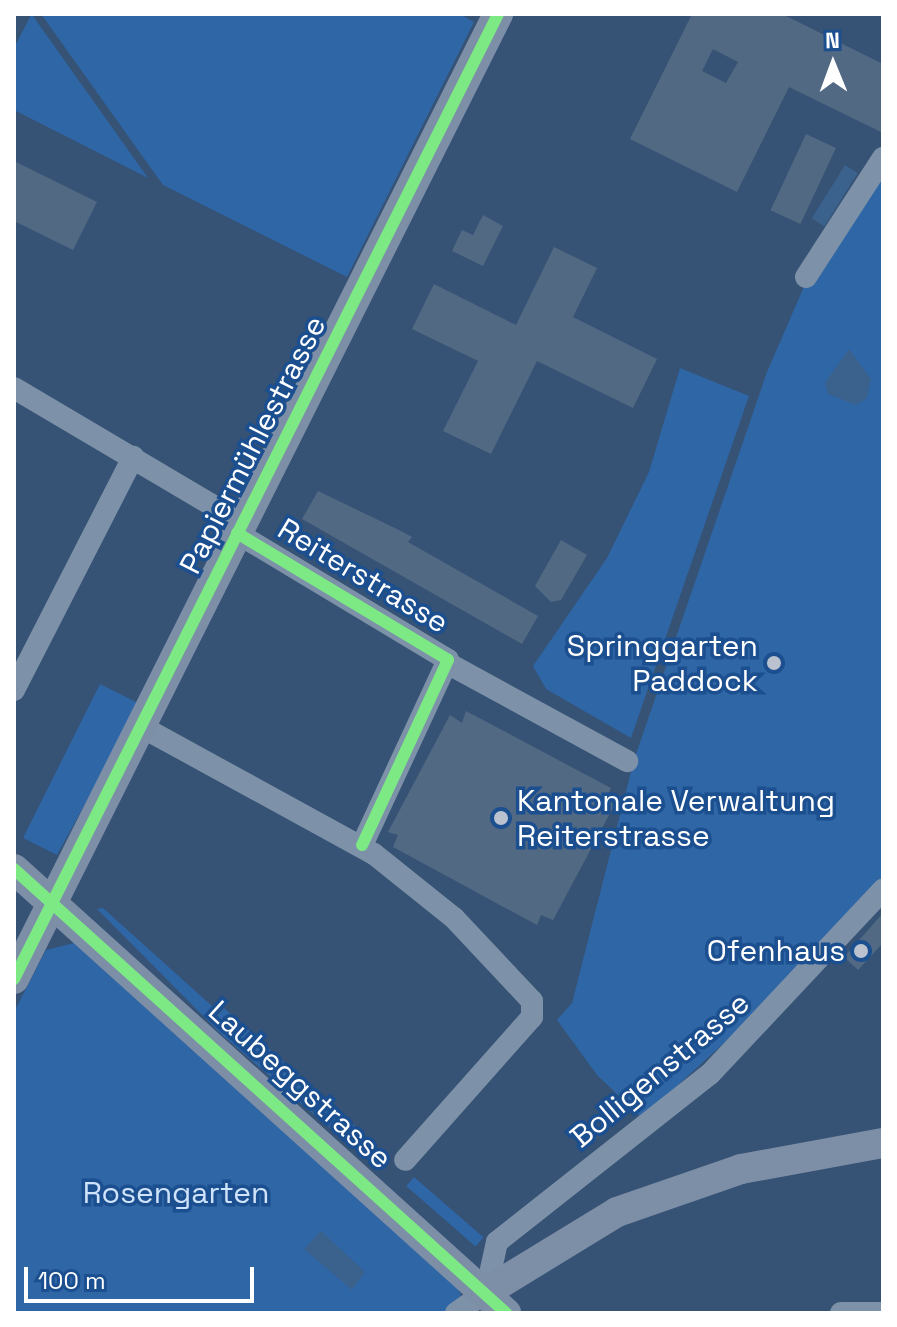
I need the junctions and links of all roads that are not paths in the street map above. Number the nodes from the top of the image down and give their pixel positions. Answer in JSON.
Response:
{"nodes":[{"id":1,"x":498,"y":14,"type":"edge"},
{"id":2,"x":883,"y":158,"type":"edge"},
{"id":3,"x":806,"y":277,"type":"dead end"},
{"id":4,"x":14,"y":388,"type":"edge"},
{"id":5,"x":133,"y":457,"type":"junction"},
{"id":6,"x":240,"y":528,"type":"junction"},
{"id":7,"x":449,"y":664,"type":"junction"},
{"id":8,"x":16,"y":683,"type":"edge"},
{"id":9,"x":142,"y":727,"type":"junction"},
{"id":10,"x":627,"y":761,"type":"dead end"},
{"id":11,"x":362,"y":845,"type":"junction"},
{"id":12,"x":14,"y":869,"type":"edge"},
{"id":13,"x":883,"y":890,"type":"edge"},
{"id":14,"x":55,"y":899,"type":"junction"},
{"id":15,"x":14,"y":979,"type":"edge"},
{"id":16,"x":883,"y":1143,"type":"edge"},
{"id":17,"x":405,"y":1160,"type":"dead end"},
{"id":18,"x":496,"y":1302,"type":"edge"},
{"id":19,"x":456,"y":1313,"type":"edge"},
{"id":20,"x":841,"y":1313,"type":"edge"},
{"id":21,"x":883,"y":1313,"type":"edge"}],
"edges":[{"from":1,"to":6,"type":"main road","name":"Papiermühlestrasse"},
{"from":2,"to":3,"type":"street"},
{"from":4,"to":5,"type":"street","name":"Reiterstrasse"},
{"from":5,"to":6,"type":"street","name":"Reiterstrasse"},
{"from":5,"to":8,"type":"street"},
{"from":6,"to":7,"type":"street","name":"Reiterstrasse"},
{"from":6,"to":9,"type":"main road","name":"Papiermühlestrasse"},
{"from":7,"to":10,"type":"street","name":"Reiterstrasse"},
{"from":7,"to":11,"type":"street","name":"Reiterstrasse"},
{"from":9,"to":11,"type":"street"},
{"from":9,"to":14,"type":"main road","name":"Papiermühlestrasse"},
{"from":11,"to":17,"type":"street"},
{"from":12,"to":14,"type":"main road","name":"Laubeggstrasse"},
{"from":13,"to":18,"type":"street","name":"Bolligenstrasse"},
{"from":14,"to":15,"type":"main road","name":"Papiermühlestrasse"},
{"from":14,"to":18,"type":"main road","name":"Laubeggstrasse"},
{"from":16,"to":18,"type":"main road"},
{"from":18,"to":19,"type":"street"},
{"from":20,"to":21,"type":"street"}]}
